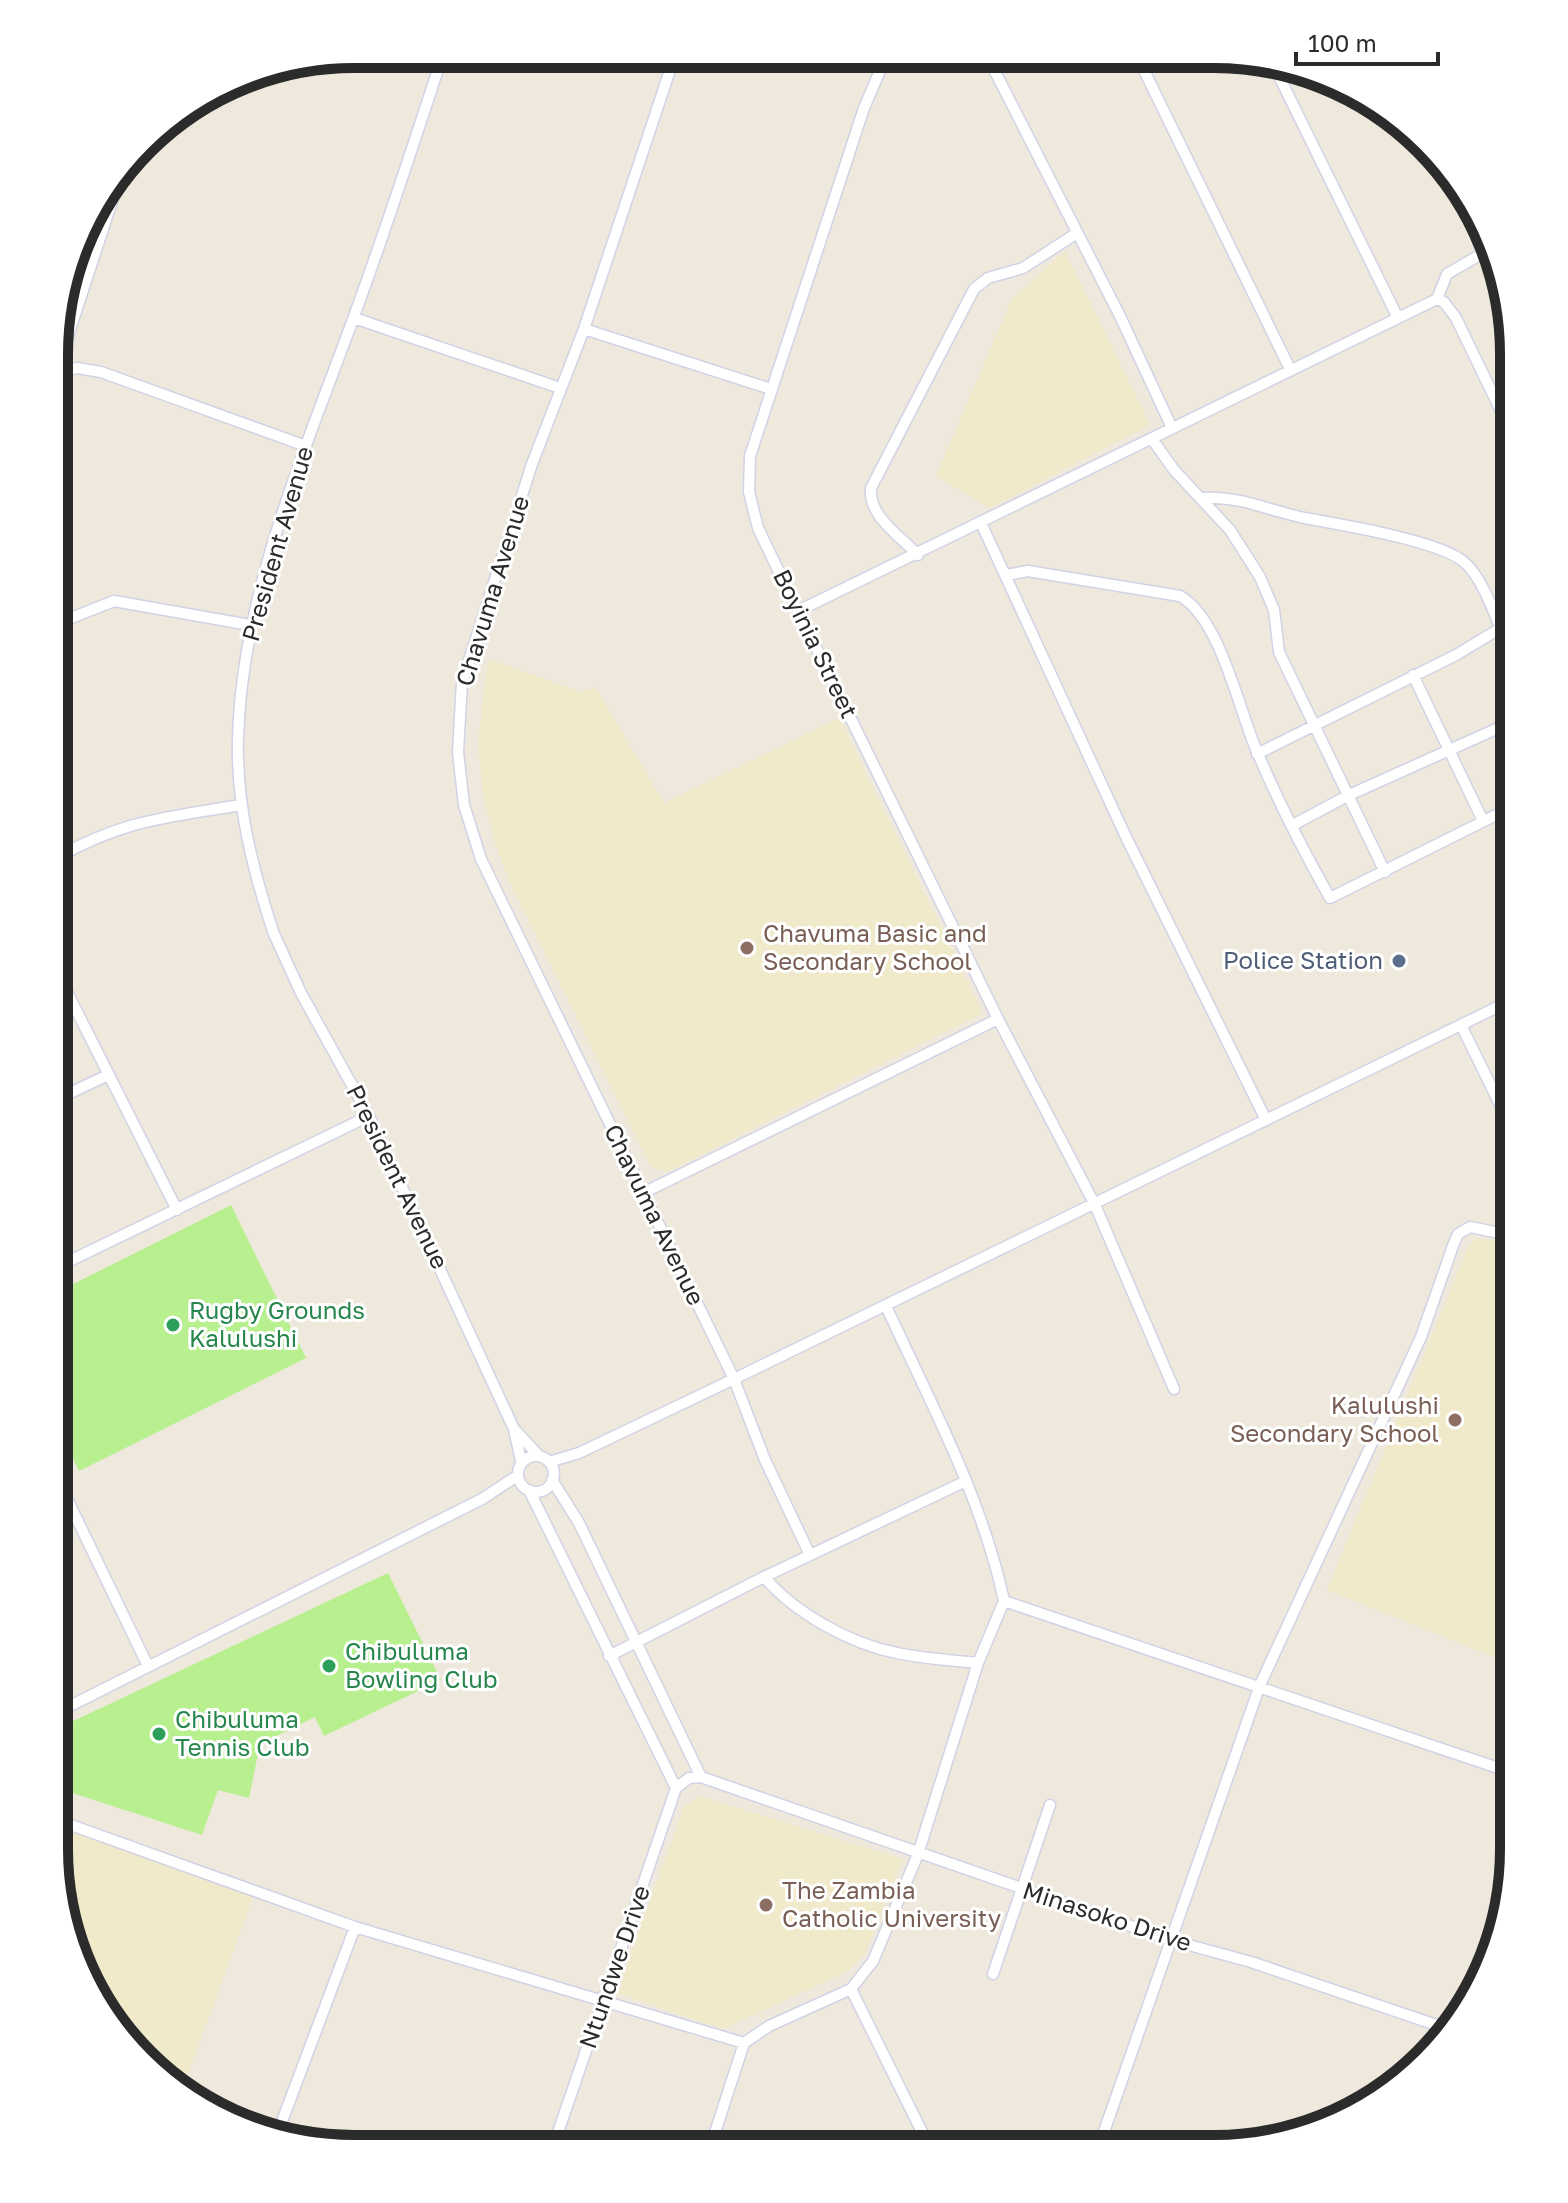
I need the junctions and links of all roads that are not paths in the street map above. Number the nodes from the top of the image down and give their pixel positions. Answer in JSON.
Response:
{"nodes":[{"id":1,"x":438,"y":68,"type":"edge"},
{"id":2,"x":671,"y":68,"type":"edge"},
{"id":3,"x":881,"y":68,"type":"edge"},
{"id":4,"x":993,"y":68,"type":"edge"},
{"id":5,"x":1143,"y":68,"type":"edge"},
{"id":6,"x":1279,"y":76,"type":"edge"},
{"id":7,"x":112,"y":201,"type":"edge"},
{"id":8,"x":1077,"y":233,"type":"junction"},
{"id":9,"x":1482,"y":254,"type":"edge"},
{"id":10,"x":1437,"y":299,"type":"junction"},
{"id":11,"x":354,"y":318,"type":"junction"},
{"id":12,"x":1398,"y":318,"type":"junction"},
{"id":13,"x":584,"y":329,"type":"junction"},
{"id":14,"x":69,"y":332,"type":"edge"},
{"id":15,"x":68,"y":369,"type":"edge"},
{"id":16,"x":1290,"y":369,"type":"junction"},
{"id":17,"x":560,"y":388,"type":"junction"},
{"id":18,"x":771,"y":389,"type":"junction"},
{"id":19,"x":1500,"y":409,"type":"edge"},
{"id":20,"x":1172,"y":428,"type":"junction"},
{"id":21,"x":1152,"y":439,"type":"junction"},
{"id":22,"x":306,"y":446,"type":"junction"},
{"id":23,"x":1202,"y":498,"type":"junction"},
{"id":24,"x":981,"y":523,"type":"junction"},
{"id":25,"x":918,"y":555,"type":"junction"},
{"id":26,"x":1006,"y":575,"type":"junction"},
{"id":27,"x":798,"y":611,"type":"junction"},
{"id":28,"x":68,"y":619,"type":"edge"},
{"id":29,"x":250,"y":625,"type":"junction"},
{"id":30,"x":1499,"y":629,"type":"joint"},
{"id":31,"x":1413,"y":675,"type":"junction"},
{"id":32,"x":1313,"y":725,"type":"junction"},
{"id":33,"x":1500,"y":727,"type":"edge"},
{"id":34,"x":1449,"y":751,"type":"junction"},
{"id":35,"x":1257,"y":754,"type":"junction"},
{"id":36,"x":1347,"y":796,"type":"junction"},
{"id":37,"x":241,"y":805,"type":"junction"},
{"id":38,"x":1500,"y":813,"type":"edge"},
{"id":39,"x":1483,"y":821,"type":"junction"},
{"id":40,"x":1293,"y":825,"type":"junction"},
{"id":41,"x":68,"y":851,"type":"edge"},
{"id":42,"x":1385,"y":872,"type":"junction"},
{"id":43,"x":68,"y":995,"type":"edge"},
{"id":44,"x":1500,"y":1006,"type":"edge"},
{"id":45,"x":998,"y":1019,"type":"junction"},
{"id":46,"x":1461,"y":1025,"type":"junction"},
{"id":47,"x":106,"y":1076,"type":"junction"},
{"id":48,"x":68,"y":1094,"type":"edge"},
{"id":49,"x":1500,"y":1104,"type":"edge"},
{"id":50,"x":369,"y":1116,"type":"junction"},
{"id":51,"x":1266,"y":1120,"type":"junction"},
{"id":52,"x":643,"y":1193,"type":"junction"},
{"id":53,"x":1095,"y":1205,"type":"junction"},
{"id":54,"x":177,"y":1210,"type":"junction"},
{"id":55,"x":1500,"y":1233,"type":"edge"},
{"id":56,"x":68,"y":1262,"type":"edge"},
{"id":57,"x":886,"y":1306,"type":"junction"},
{"id":58,"x":734,"y":1379,"type":"junction"},
{"id":59,"x":1174,"y":1389,"type":"dead end"},
{"id":60,"x":514,"y":1429,"type":"junction"},
{"id":61,"x":539,"y":1456,"type":"junction"},
{"id":62,"x":521,"y":1461,"type":"junction"},
{"id":63,"x":552,"y":1471,"type":"junction"},
{"id":64,"x":966,"y":1481,"type":"junction"},
{"id":65,"x":523,"y":1484,"type":"junction"},
{"id":66,"x":68,"y":1501,"type":"edge"},
{"id":67,"x":810,"y":1555,"type":"junction"},
{"id":68,"x":764,"y":1577,"type":"junction"},
{"id":69,"x":1004,"y":1601,"type":"junction"},
{"id":70,"x":633,"y":1644,"type":"junction"},
{"id":71,"x":609,"y":1656,"type":"junction"},
{"id":72,"x":978,"y":1663,"type":"junction"},
{"id":73,"x":148,"y":1666,"type":"junction"},
{"id":74,"x":1260,"y":1685,"type":"junction"},
{"id":75,"x":68,"y":1707,"type":"edge"},
{"id":76,"x":1500,"y":1768,"type":"edge"},
{"id":77,"x":701,"y":1777,"type":"junction"},
{"id":78,"x":676,"y":1788,"type":"junction"},
{"id":79,"x":1050,"y":1805,"type":"dead end"},
{"id":80,"x":68,"y":1824,"type":"edge"},
{"id":81,"x":918,"y":1854,"type":"junction"},
{"id":82,"x":1023,"y":1890,"type":"junction"},
{"id":83,"x":355,"y":1927,"type":"junction"},
{"id":84,"x":1174,"y":1941,"type":"junction"},
{"id":85,"x":993,"y":1974,"type":"dead end"},
{"id":86,"x":851,"y":1989,"type":"junction"},
{"id":87,"x":603,"y":2002,"type":"junction"},
{"id":88,"x":1439,"y":2026,"type":"edge"},
{"id":89,"x":744,"y":2043,"type":"junction"},
{"id":90,"x":281,"y":2125,"type":"edge"},
{"id":91,"x":557,"y":2135,"type":"edge"},
{"id":92,"x":714,"y":2135,"type":"edge"},
{"id":93,"x":924,"y":2135,"type":"edge"},
{"id":94,"x":1103,"y":2135,"type":"edge"}],
"edges":[{"from":1,"to":11,"type":"street","name":"President Avenue"},
{"from":2,"to":13,"type":"street","name":"Chavuma Avenue"},
{"from":3,"to":18,"type":"street","name":"Boyinia Street"},
{"from":4,"to":8,"type":"street"},
{"from":5,"to":16,"type":"street"},
{"from":6,"to":12,"type":"street"},
{"from":7,"to":14,"type":"street"},
{"from":8,"to":20,"type":"street"},
{"from":8,"to":25,"type":"street"},
{"from":9,"to":10,"type":"street"},
{"from":10,"to":12,"type":"street"},
{"from":10,"to":19,"type":"street"},
{"from":11,"to":17,"type":"street"},
{"from":11,"to":22,"type":"street","name":"President Avenue"},
{"from":12,"to":16,"type":"street"},
{"from":13,"to":17,"type":"street","name":"Chavuma Avenue"},
{"from":13,"to":18,"type":"street"},
{"from":15,"to":22,"type":"street"},
{"from":16,"to":20,"type":"street"},
{"from":17,"to":52,"type":"street","name":"Chavuma Avenue"},
{"from":18,"to":27,"type":"street","name":"Boyinia Street"},
{"from":20,"to":21,"type":"street"},
{"from":21,"to":23,"type":"street"},
{"from":21,"to":24,"type":"street"},
{"from":22,"to":29,"type":"street","name":"President Avenue"},
{"from":23,"to":30,"type":"street"},
{"from":23,"to":32,"type":"street"},
{"from":24,"to":25,"type":"street"},
{"from":24,"to":26,"type":"street"},
{"from":25,"to":27,"type":"street"},
{"from":26,"to":35,"type":"street"},
{"from":26,"to":51,"type":"street"},
{"from":27,"to":45,"type":"street","name":"Boyinia Street"},
{"from":28,"to":29,"type":"street"},
{"from":29,"to":37,"type":"street","name":"President Avenue"},
{"from":30,"to":31,"type":"street"},
{"from":31,"to":32,"type":"street"},
{"from":31,"to":34,"type":"street"},
{"from":32,"to":35,"type":"street"},
{"from":32,"to":36,"type":"street"},
{"from":33,"to":34,"type":"street"},
{"from":34,"to":36,"type":"street"},
{"from":34,"to":39,"type":"street"},
{"from":35,"to":40,"type":"street"},
{"from":36,"to":40,"type":"street"},
{"from":36,"to":42,"type":"street"},
{"from":37,"to":41,"type":"street"},
{"from":37,"to":50,"type":"street","name":"President Avenue"},
{"from":38,"to":39,"type":"street"},
{"from":39,"to":42,"type":"street"},
{"from":40,"to":42,"type":"street"},
{"from":43,"to":47,"type":"street"},
{"from":44,"to":46,"type":"street"},
{"from":45,"to":52,"type":"street"},
{"from":45,"to":53,"type":"street","name":"Boyinia Street"},
{"from":46,"to":49,"type":"street"},
{"from":46,"to":51,"type":"street"},
{"from":47,"to":48,"type":"street"},
{"from":47,"to":54,"type":"street"},
{"from":50,"to":54,"type":"street"},
{"from":50,"to":60,"type":"street","name":"President Avenue"},
{"from":51,"to":53,"type":"street"},
{"from":52,"to":58,"type":"street","name":"Chavuma Avenue"},
{"from":53,"to":57,"type":"street"},
{"from":53,"to":59,"type":"street","name":"Boyinia Street"},
{"from":54,"to":56,"type":"street"},
{"from":55,"to":74,"type":"street"},
{"from":57,"to":58,"type":"street"},
{"from":57,"to":64,"type":"street"},
{"from":58,"to":63,"type":"street"},
{"from":58,"to":67,"type":"street","name":"Chavuma Avenue"},
{"from":60,"to":61,"type":"street","name":"President Avenue"},
{"from":60,"to":62,"type":"street","name":"President Avenue"},
{"from":61,"to":62,"type":"street"},
{"from":61,"to":63,"type":"street","name":"President Avenue"},
{"from":62,"to":65,"type":"street"},
{"from":63,"to":65,"type":"street"},
{"from":63,"to":70,"type":"street"},
{"from":64,"to":67,"type":"street"},
{"from":64,"to":69,"type":"street"},
{"from":65,"to":71,"type":"street"},
{"from":65,"to":73,"type":"street"},
{"from":66,"to":73,"type":"street"},
{"from":67,"to":68,"type":"street"},
{"from":68,"to":70,"type":"street"},
{"from":68,"to":72,"type":"street"},
{"from":69,"to":72,"type":"street"},
{"from":69,"to":74,"type":"street"},
{"from":70,"to":71,"type":"street"},
{"from":70,"to":77,"type":"street"},
{"from":71,"to":78,"type":"street"},
{"from":72,"to":81,"type":"street"},
{"from":73,"to":75,"type":"street"},
{"from":74,"to":76,"type":"street"},
{"from":74,"to":84,"type":"street"},
{"from":77,"to":78,"type":"street"},
{"from":77,"to":81,"type":"street","name":"Minasoko Drive"},
{"from":78,"to":87,"type":"street","name":"Ntundwe Drive"},
{"from":79,"to":82,"type":"street"},
{"from":80,"to":83,"type":"street"},
{"from":81,"to":82,"type":"street","name":"Minasoko Drive"},
{"from":81,"to":86,"type":"street"},
{"from":82,"to":84,"type":"street","name":"Minasoko Drive"},
{"from":82,"to":85,"type":"street"},
{"from":83,"to":87,"type":"street"},
{"from":83,"to":90,"type":"street"},
{"from":84,"to":88,"type":"street","name":"Minasoko Drive"},
{"from":84,"to":94,"type":"street"},
{"from":86,"to":89,"type":"street"},
{"from":86,"to":93,"type":"street"},
{"from":87,"to":89,"type":"street"},
{"from":87,"to":91,"type":"street","name":"Ntundwe Drive"},
{"from":89,"to":92,"type":"street"}]}
